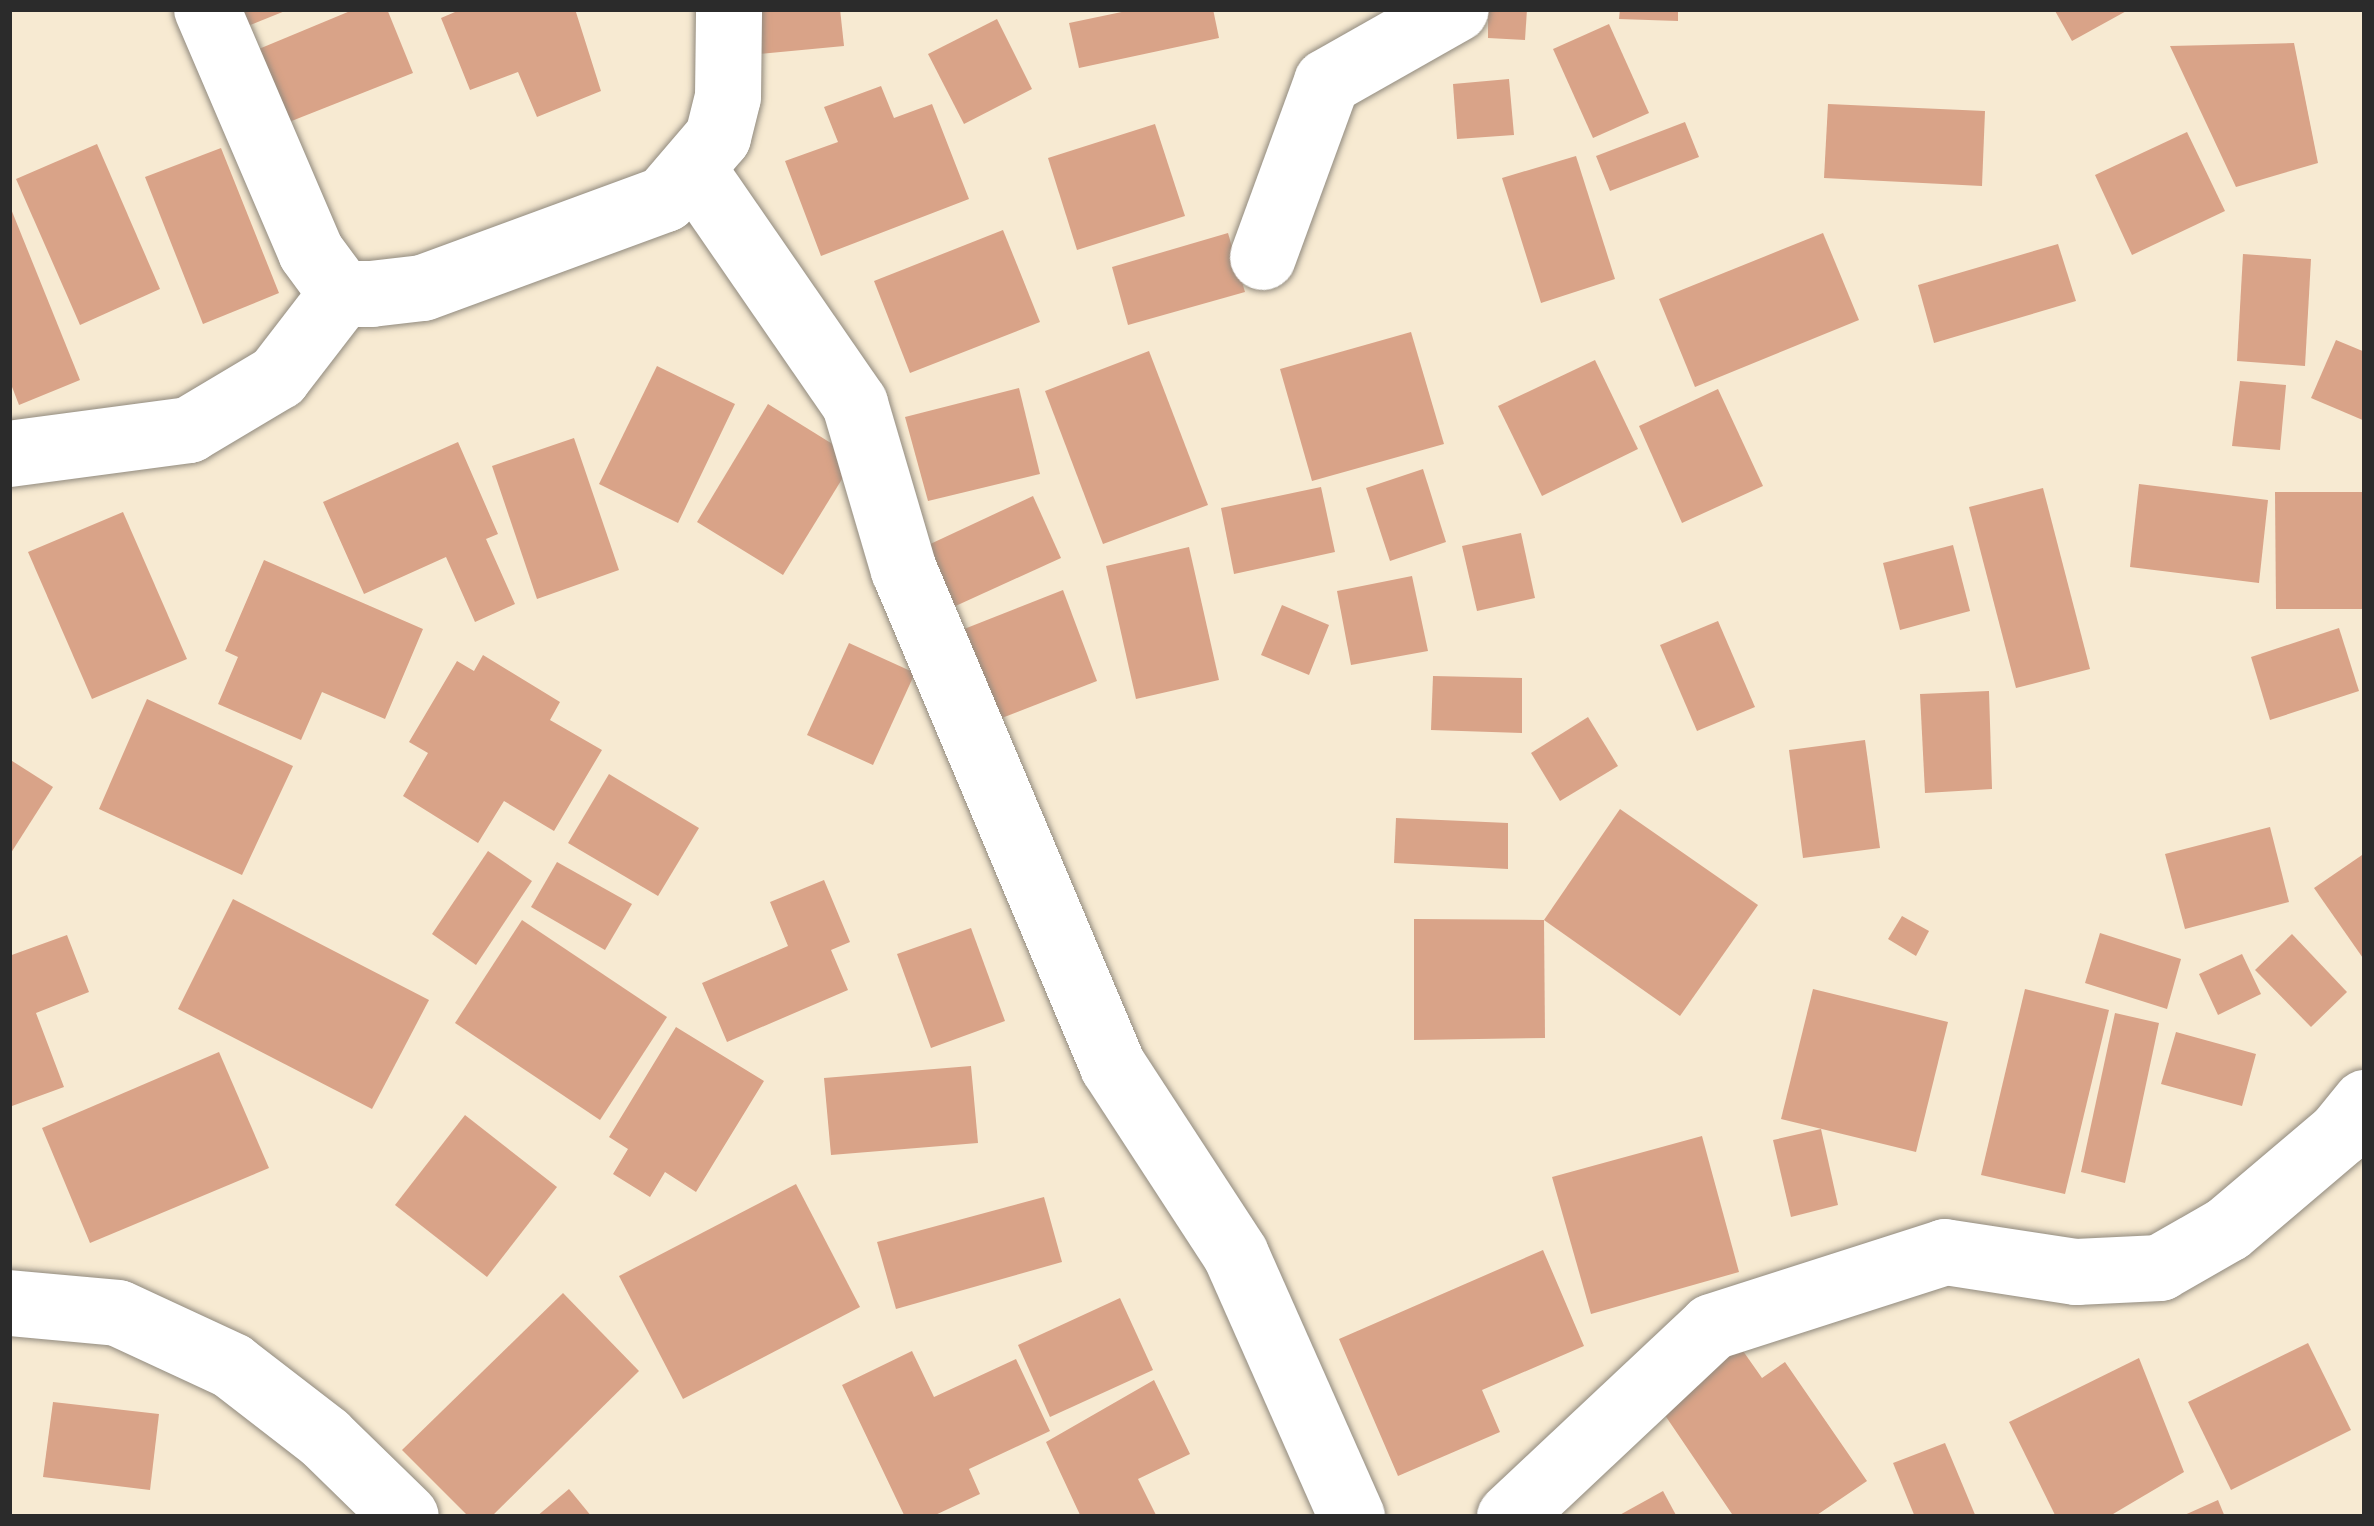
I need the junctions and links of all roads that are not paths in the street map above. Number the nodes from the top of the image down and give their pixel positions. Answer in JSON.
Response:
{"nodes":[{"id":1,"x":207,"y":9,"type":"edge"},
{"id":2,"x":729,"y":9,"type":"edge"},
{"id":3,"x":1456,"y":9,"type":"edge"},
{"id":4,"x":695,"y":172,"type":"junction"},
{"id":5,"x":1263,"y":257,"type":"dead end"},
{"id":6,"x":342,"y":294,"type":"junction"},
{"id":7,"x":9,"y":454,"type":"edge"},
{"id":8,"x":2365,"y":1103,"type":"edge"},
{"id":9,"x":9,"y":1303,"type":"edge"},
{"id":10,"x":406,"y":1517,"type":"edge"},
{"id":11,"x":1352,"y":1517,"type":"edge"},
{"id":12,"x":1510,"y":1517,"type":"edge"}],
"edges":[{"from":1,"to":6,"type":"street"},
{"from":2,"to":4,"type":"street"},
{"from":3,"to":5,"type":"street"},
{"from":4,"to":6,"type":"street"},
{"from":4,"to":11,"type":"street"},
{"from":6,"to":7,"type":"street"},
{"from":8,"to":12,"type":"street"},
{"from":9,"to":10,"type":"street"}]}
